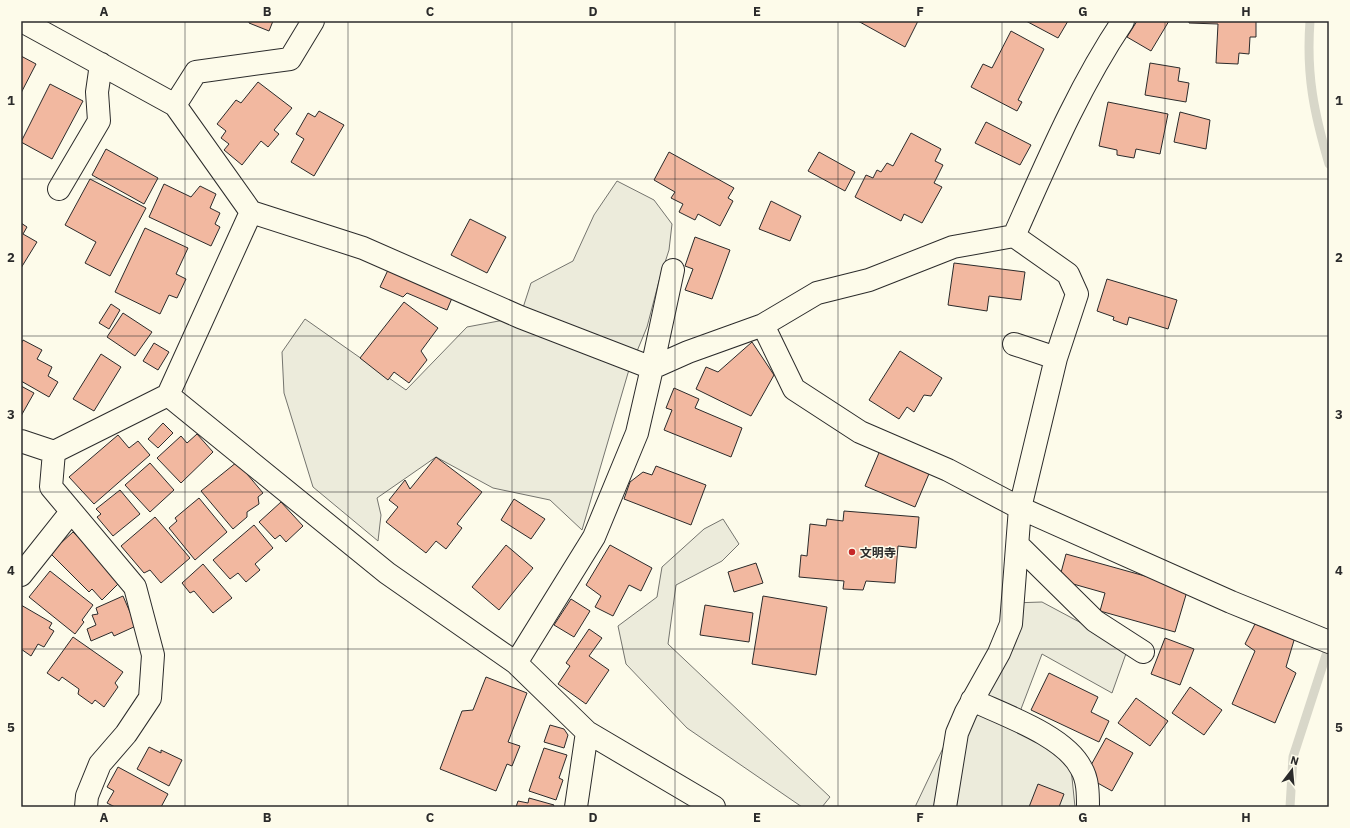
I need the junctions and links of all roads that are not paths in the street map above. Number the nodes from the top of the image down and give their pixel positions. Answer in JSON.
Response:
{"nodes":[{"id":1,"x":22,"y":21,"type":"edge"},
{"id":2,"x":313,"y":21,"type":"edge"},
{"id":3,"x":1123,"y":21,"type":"edge"},
{"id":4,"x":101,"y":64,"type":"junction"},
{"id":5,"x":175,"y":104,"type":"junction"},
{"id":6,"x":59,"y":189,"type":"dead end"},
{"id":7,"x":251,"y":212,"type":"junction"},
{"id":8,"x":1014,"y":236,"type":"junction"},
{"id":9,"x":673,"y":270,"type":"dead end"},
{"id":10,"x":763,"y":325,"type":"junction"},
{"id":11,"x":1014,"y":344,"type":"dead end"},
{"id":12,"x":1056,"y":358,"type":"junction"},
{"id":13,"x":652,"y":368,"type":"junction"},
{"id":14,"x":168,"y":395,"type":"junction"},
{"id":15,"x":21,"y":441,"type":"edge"},
{"id":16,"x":54,"y":452,"type":"junction"},
{"id":17,"x":1020,"y":508,"type":"junction"},
{"id":18,"x":71,"y":512,"type":"junction"},
{"id":19,"x":1018,"y":545,"type":"junction"},
{"id":20,"x":21,"y":575,"type":"edge"},
{"id":21,"x":1329,"y":642,"type":"edge"},
{"id":22,"x":1143,"y":652,"type":"dead end"},
{"id":23,"x":516,"y":663,"type":"junction"},
{"id":24,"x":972,"y":700,"type":"junction"},
{"id":25,"x":587,"y":732,"type":"junction"},
{"id":26,"x":86,"y":807,"type":"edge"},
{"id":27,"x":576,"y":807,"type":"edge"},
{"id":28,"x":714,"y":807,"type":"edge"},
{"id":29,"x":945,"y":807,"type":"edge"},
{"id":30,"x":1088,"y":807,"type":"edge"}],
"edges":[{"from":1,"to":4,"type":"street"},
{"from":2,"to":5,"type":"street"},
{"from":3,"to":8,"type":"street"},
{"from":4,"to":5,"type":"street"},
{"from":4,"to":6,"type":"street"},
{"from":5,"to":7,"type":"street"},
{"from":7,"to":13,"type":"street"},
{"from":7,"to":14,"type":"street"},
{"from":8,"to":10,"type":"street"},
{"from":8,"to":12,"type":"street"},
{"from":9,"to":13,"type":"street"},
{"from":10,"to":13,"type":"street"},
{"from":10,"to":17,"type":"street"},
{"from":11,"to":12,"type":"street"},
{"from":12,"to":17,"type":"street"},
{"from":13,"to":23,"type":"street"},
{"from":14,"to":16,"type":"street"},
{"from":14,"to":23,"type":"street"},
{"from":15,"to":16,"type":"street"},
{"from":16,"to":18,"type":"street"},
{"from":17,"to":19,"type":"street"},
{"from":17,"to":21,"type":"street"},
{"from":18,"to":20,"type":"street"},
{"from":18,"to":26,"type":"street"},
{"from":19,"to":22,"type":"street"},
{"from":19,"to":24,"type":"street"},
{"from":23,"to":25,"type":"street"},
{"from":24,"to":29,"type":"street"},
{"from":24,"to":30,"type":"street"},
{"from":25,"to":27,"type":"street"},
{"from":25,"to":28,"type":"street"}]}
